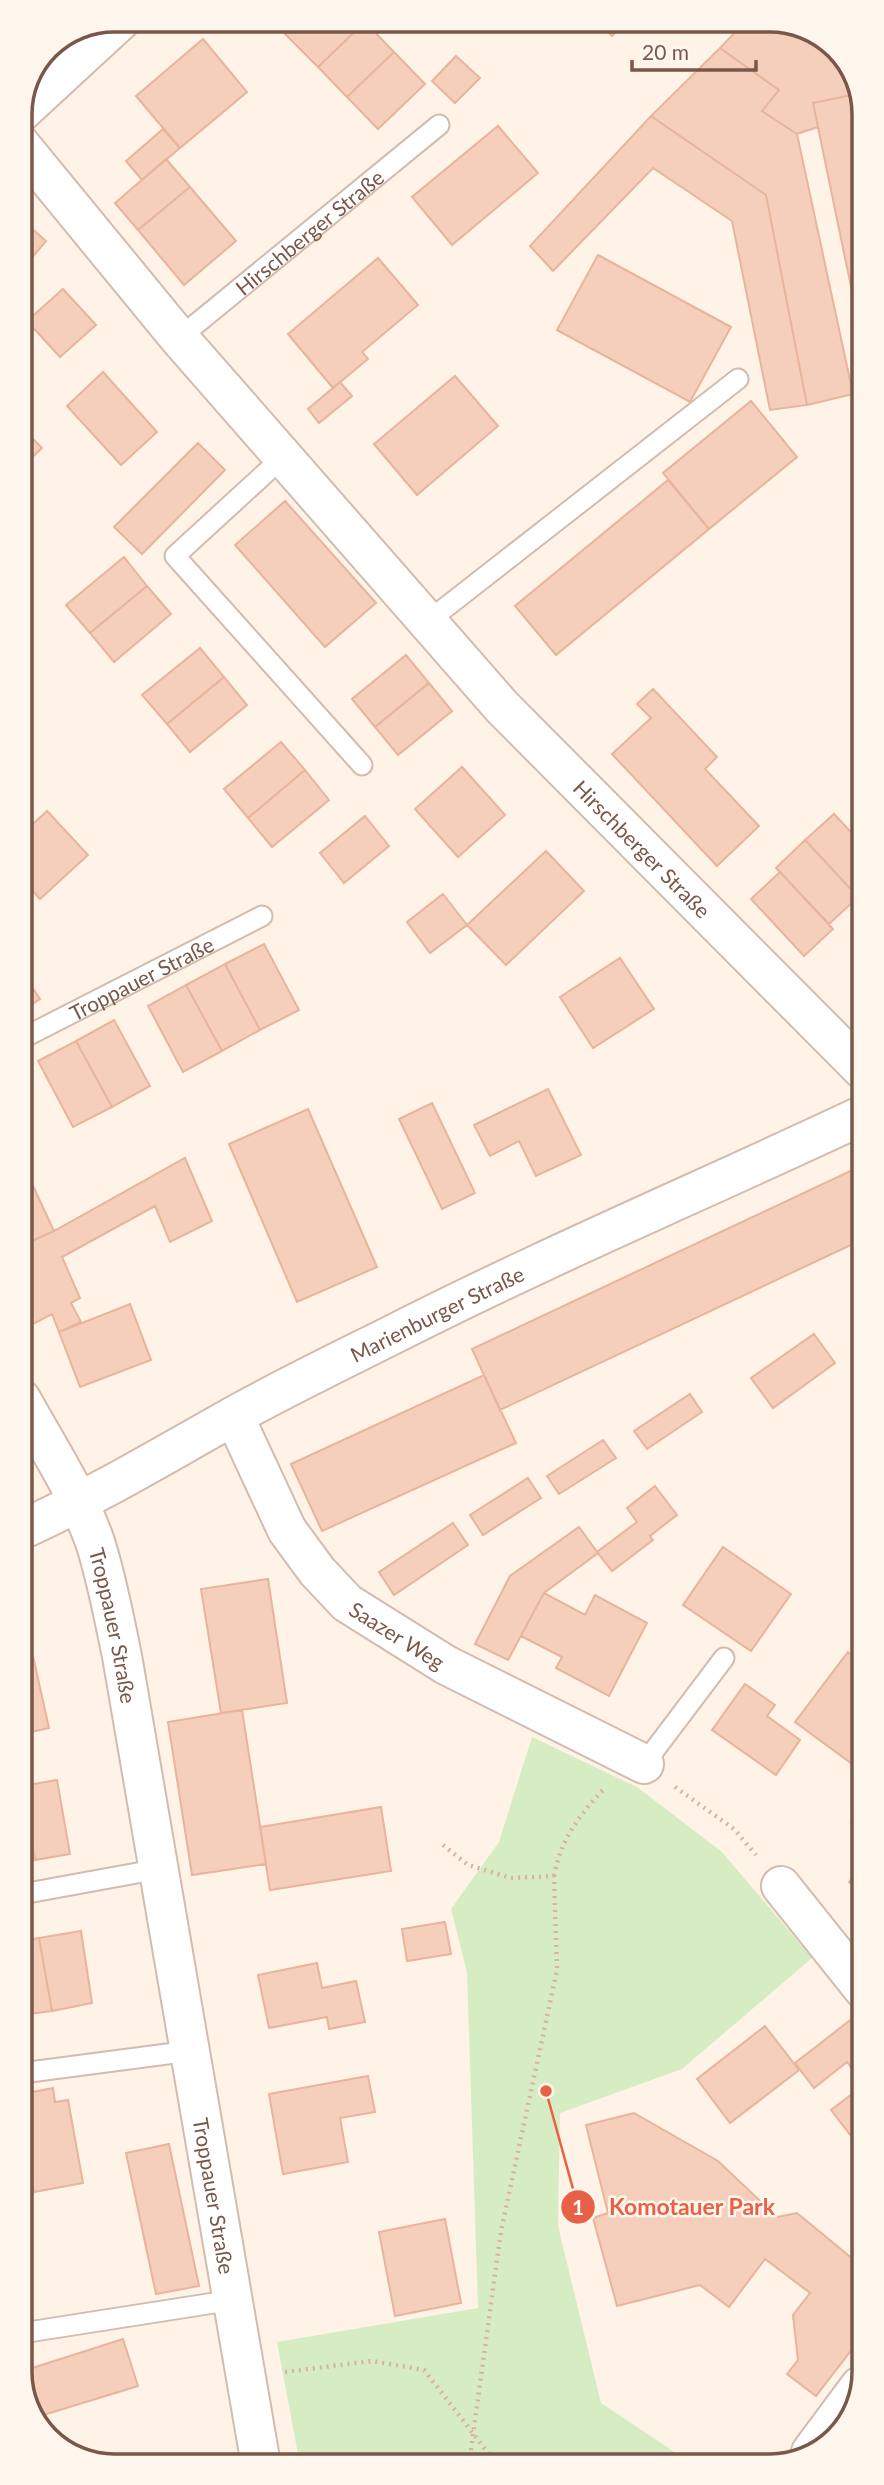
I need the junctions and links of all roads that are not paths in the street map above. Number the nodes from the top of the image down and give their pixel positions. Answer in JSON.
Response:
{"nodes":[{"id":1,"x":107,"y":32,"type":"edge"},
{"id":2,"x":33,"y":101,"type":"edge"},
{"id":3,"x":439,"y":125,"type":"dead end"},
{"id":4,"x":32,"y":159,"type":"edge"},
{"id":5,"x":179,"y":338,"type":"junction"},
{"id":6,"x":738,"y":379,"type":"dead end"},
{"id":7,"x":283,"y":457,"type":"junction"},
{"id":8,"x":427,"y":622,"type":"junction"},
{"id":9,"x":362,"y":765,"type":"dead end"},
{"id":10,"x":262,"y":916,"type":"dead end"},
{"id":11,"x":32,"y":1034,"type":"edge"},
{"id":12,"x":852,"y":1059,"type":"edge"},
{"id":13,"x":852,"y":1120,"type":"edge"},
{"id":14,"x":234,"y":1416,"type":"junction"},
{"id":15,"x":31,"y":1418,"type":"edge"},
{"id":16,"x":79,"y":1503,"type":"junction"},
{"id":17,"x":31,"y":1526,"type":"edge"},
{"id":18,"x":724,"y":1658,"type":"dead end"},
{"id":19,"x":638,"y":1761,"type":"joint"},
{"id":20,"x":159,"y":1869,"type":"junction"},
{"id":21,"x":781,"y":1885,"type":"road end"},
{"id":22,"x":31,"y":1892,"type":"edge"},
{"id":23,"x":852,"y":1975,"type":"edge"},
{"id":24,"x":190,"y":2051,"type":"junction"},
{"id":25,"x":31,"y":2072,"type":"edge"},
{"id":26,"x":233,"y":2300,"type":"junction"},
{"id":27,"x":31,"y":2332,"type":"edge"},
{"id":28,"x":844,"y":2407,"type":"edge"},
{"id":29,"x":828,"y":2429,"type":"edge"},
{"id":30,"x":259,"y":2453,"type":"edge"}],
"edges":[{"from":1,"to":2,"type":"street"},
{"from":3,"to":5,"type":"lane","name":"Hirschberger Straße"},
{"from":4,"to":5,"type":"street","name":"Hirschberger Straße"},
{"from":5,"to":7,"type":"street","name":"Hirschberger Straße"},
{"from":6,"to":8,"type":"lane"},
{"from":7,"to":8,"type":"street","name":"Hirschberger Straße"},
{"from":7,"to":9,"type":"lane"},
{"from":8,"to":12,"type":"street","name":"Hirschberger Straße"},
{"from":10,"to":11,"type":"lane","name":"Troppauer Straße"},
{"from":13,"to":14,"type":"street","name":"Marienburger Straße"},
{"from":14,"to":16,"type":"street","name":"Marienburger Straße"},
{"from":14,"to":19,"type":"street","name":"Saazer Weg"},
{"from":15,"to":16,"type":"street","name":"Troppauer Straße"},
{"from":16,"to":17,"type":"street","name":"Marienburger Straße"},
{"from":16,"to":20,"type":"street","name":"Troppauer Straße"},
{"from":18,"to":19,"type":"lane"},
{"from":20,"to":22,"type":"lane"},
{"from":20,"to":24,"type":"street","name":"Troppauer Straße"},
{"from":21,"to":23,"type":"street"},
{"from":24,"to":25,"type":"lane"},
{"from":24,"to":26,"type":"street","name":"Troppauer Straße"},
{"from":26,"to":27,"type":"lane","name":"Troppauer Straße"},
{"from":26,"to":30,"type":"street","name":"Troppauer Straße"},
{"from":28,"to":29,"type":"street"}]}
